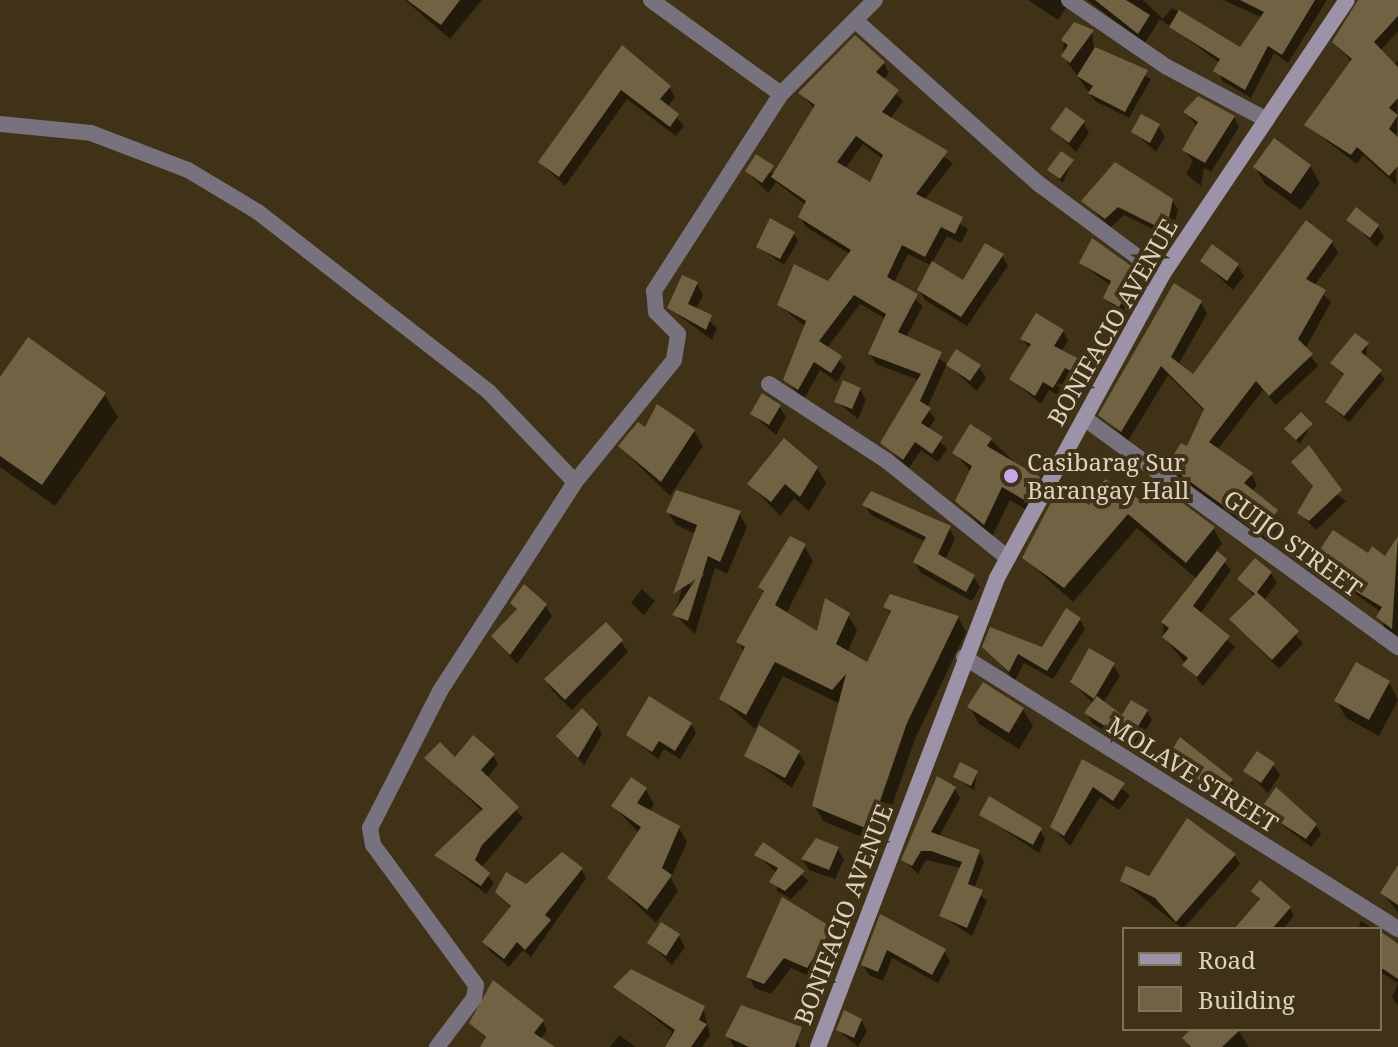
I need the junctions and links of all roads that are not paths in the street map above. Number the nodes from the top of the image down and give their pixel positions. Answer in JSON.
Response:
{"nodes":[{"id":1,"x":651,"y":0,"type":"edge"},
{"id":2,"x":875,"y":0,"type":"edge"},
{"id":3,"x":1069,"y":0,"type":"edge"},
{"id":4,"x":1347,"y":0,"type":"edge"},
{"id":5,"x":857,"y":22,"type":"junction"},
{"id":6,"x":781,"y":94,"type":"junction"},
{"id":7,"x":1267,"y":120,"type":"junction"},
{"id":8,"x":0,"y":124,"type":"edge"},
{"id":9,"x":1162,"y":275,"type":"junction"},
{"id":10,"x":769,"y":384,"type":"dead end"},
{"id":11,"x":1084,"y":418,"type":"junction"},
{"id":12,"x":575,"y":482,"type":"junction"},
{"id":13,"x":1008,"y":558,"type":"junction"},
{"id":14,"x":1398,"y":647,"type":"edge"},
{"id":15,"x":964,"y":657,"type":"junction"},
{"id":16,"x":1398,"y":929,"type":"edge"},
{"id":17,"x":437,"y":1047,"type":"edge"},
{"id":18,"x":818,"y":1047,"type":"edge"}],
"edges":[{"from":1,"to":6,"type":"street"},
{"from":2,"to":5,"type":"street"},
{"from":3,"to":7,"type":"street"},
{"from":4,"to":7,"type":"street","name":"BONIFACIO AVENUE"},
{"from":5,"to":6,"type":"street"},
{"from":5,"to":9,"type":"street"},
{"from":6,"to":12,"type":"street"},
{"from":7,"to":9,"type":"street","name":"BONIFACIO AVENUE"},
{"from":8,"to":12,"type":"street"},
{"from":9,"to":11,"type":"street","name":"BONIFACIO AVENUE"},
{"from":10,"to":13,"type":"street"},
{"from":11,"to":13,"type":"street","name":"BONIFACIO AVENUE"},
{"from":11,"to":14,"type":"street","name":"GUIJO STREET"},
{"from":12,"to":17,"type":"street"},
{"from":13,"to":15,"type":"street","name":"BONIFACIO AVENUE"},
{"from":15,"to":16,"type":"street","name":"MOLAVE STREET"},
{"from":15,"to":18,"type":"street","name":"BONIFACIO AVENUE"}]}
